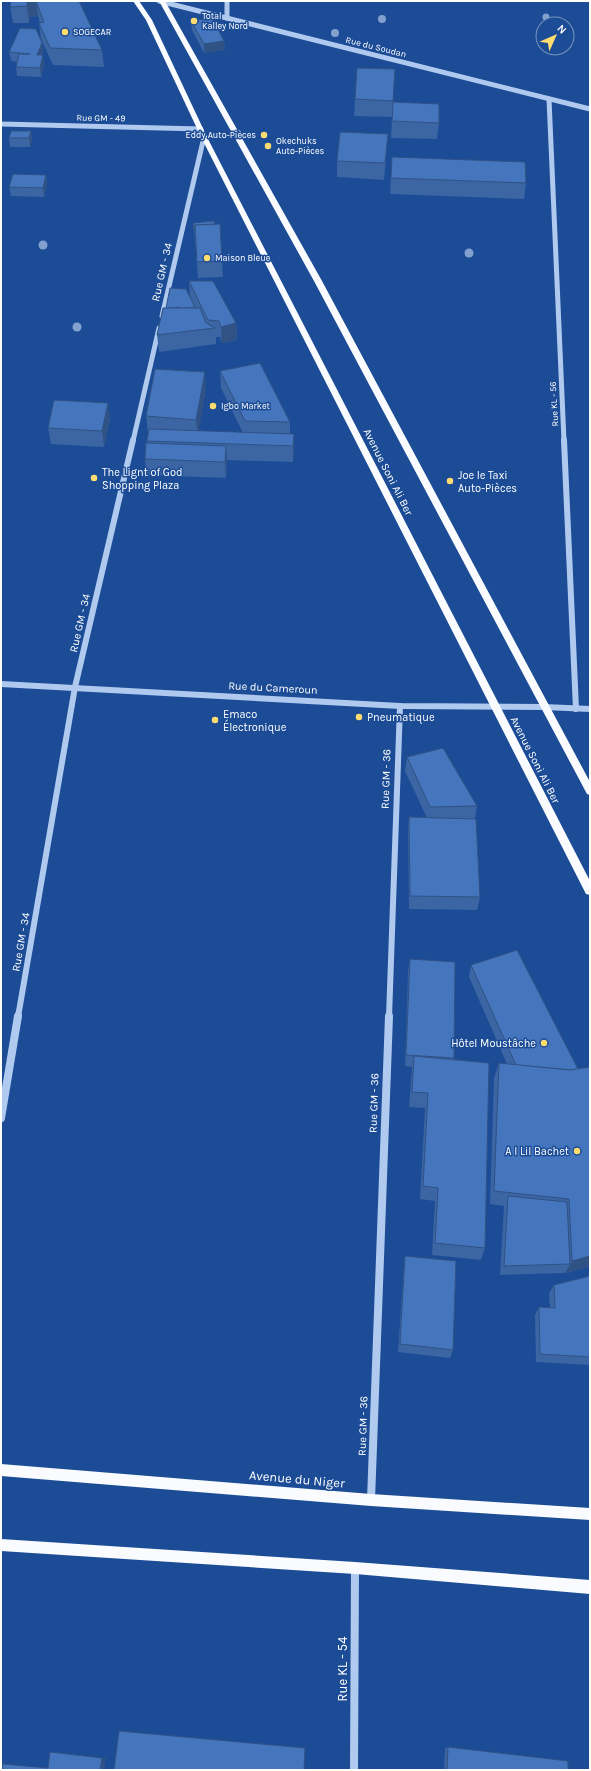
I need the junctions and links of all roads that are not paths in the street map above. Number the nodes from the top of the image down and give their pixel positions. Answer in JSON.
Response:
{"nodes":[{"id":1,"x":136,"y":1,"type":"edge"},
{"id":2,"x":161,"y":1,"type":"edge"},
{"id":3,"x":227,"y":1,"type":"edge"},
{"id":4,"x":228,"y":18,"type":"junction"},
{"id":5,"x":549,"y":99,"type":"junction"},
{"id":6,"x":590,"y":109,"type":"edge"},
{"id":7,"x":1,"y":124,"type":"edge"},
{"id":8,"x":201,"y":129,"type":"junction"},
{"id":9,"x":204,"y":137,"type":"junction"},
{"id":10,"x":1,"y":684,"type":"edge"},
{"id":11,"x":75,"y":687,"type":"junction"},
{"id":12,"x":400,"y":706,"type":"junction"},
{"id":13,"x":496,"y":706,"type":"junction"},
{"id":14,"x":544,"y":707,"type":"junction"},
{"id":15,"x":576,"y":709,"type":"junction"},
{"id":16,"x":590,"y":709,"type":"edge"},
{"id":17,"x":590,"y":791,"type":"edge"},
{"id":18,"x":590,"y":891,"type":"edge"},
{"id":19,"x":1,"y":1118,"type":"edge"},
{"id":20,"x":1,"y":1470,"type":"edge"},
{"id":21,"x":371,"y":1500,"type":"junction"},
{"id":22,"x":590,"y":1514,"type":"edge"},
{"id":23,"x":1,"y":1546,"type":"edge"},
{"id":24,"x":355,"y":1568,"type":"junction"},
{"id":25,"x":590,"y":1587,"type":"edge"},
{"id":26,"x":354,"y":1770,"type":"edge"}],
"edges":[{"from":1,"to":8,"type":"main road","name":"Avenue Soni Ali Ber"},
{"from":2,"to":4,"type":"street","name":"Rue du Soudan"},
{"from":2,"to":14,"type":"main road"},
{"from":3,"to":4,"type":"street"},
{"from":4,"to":5,"type":"street","name":"Rue du Soudan"},
{"from":5,"to":6,"type":"street","name":"Rue du Soudan"},
{"from":5,"to":15,"type":"street","name":"Rue KL - 56"},
{"from":7,"to":8,"type":"street","name":"Rue GM - 49"},
{"from":8,"to":9,"type":"main road","name":"Avenue Soni Ali Ber"},
{"from":9,"to":11,"type":"street","name":"Rue GM - 34"},
{"from":9,"to":13,"type":"main road","name":"Avenue Soni Ali Ber"},
{"from":10,"to":11,"type":"street","name":"Rue du Cameroun"},
{"from":11,"to":12,"type":"street","name":"Rue du Cameroun"},
{"from":11,"to":19,"type":"street","name":"Rue GM - 34"},
{"from":12,"to":13,"type":"street","name":"Rue du Cameroun"},
{"from":12,"to":21,"type":"street","name":"Rue GM - 36"},
{"from":13,"to":14,"type":"street","name":"Rue du Cameroun"},
{"from":13,"to":18,"type":"main road","name":"Avenue Soni Ali Ber"},
{"from":14,"to":15,"type":"street","name":"Rue du Cameroun"},
{"from":14,"to":17,"type":"main road"},
{"from":15,"to":16,"type":"street","name":"Rue du Cameroun"},
{"from":20,"to":21,"type":"main road","name":"Avenue du Niger"},
{"from":21,"to":22,"type":"main road","name":"Avenue du Niger"},
{"from":23,"to":24,"type":"main road"},
{"from":24,"to":25,"type":"main road"},
{"from":24,"to":26,"type":"street","name":"Rue KL - 54"}]}
